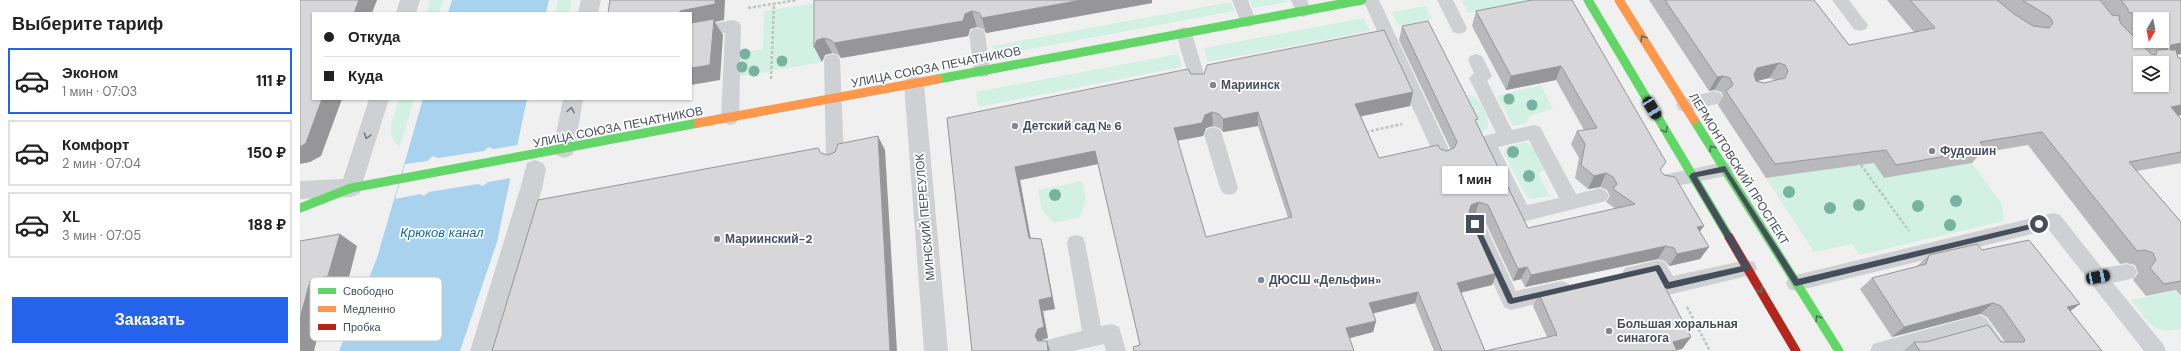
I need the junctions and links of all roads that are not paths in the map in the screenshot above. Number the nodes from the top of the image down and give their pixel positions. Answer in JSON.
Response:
{"nodes":[{"id":1,"x":410,"y":0,"type":"edge"},
{"id":2,"x":591,"y":0,"type":"edge"},
{"id":3,"x":1240,"y":0,"type":"edge"},
{"id":4,"x":1362,"y":0,"type":"edge"},
{"id":5,"x":1371,"y":0,"type":"edge"},
{"id":6,"x":1445,"y":0,"type":"edge"},
{"id":7,"x":1588,"y":0,"type":"edge"},
{"id":8,"x":1620,"y":0,"type":"edge"},
{"id":9,"x":1840,"y":0,"type":"edge"},
{"id":10,"x":1301,"y":6,"type":"edge"},
{"id":11,"x":406,"y":12,"type":"edge"},
{"id":12,"x":588,"y":12,"type":"edge"},
{"id":13,"x":1248,"y":22,"type":"junction"},
{"id":14,"x":1860,"y":25,"type":"dead end"},
{"id":15,"x":1459,"y":28,"type":"dead end"},
{"id":16,"x":694,"y":32,"type":"edge"},
{"id":17,"x":1184,"y":33,"type":"junction"},
{"id":18,"x":977,"y":34,"type":"dead end"},
{"id":19,"x":832,"y":60,"type":"edge"},
{"id":20,"x":1476,"y":60,"type":"dead end"},
{"id":21,"x":982,"y":71,"type":"junction"},
{"id":22,"x":1198,"y":81,"type":"edge"},
{"id":23,"x":914,"y":84,"type":"junction"},
{"id":24,"x":1714,"y":98,"type":"dead end"},
{"id":25,"x":834,"y":99,"type":"junction"},
{"id":26,"x":379,"y":100,"type":"edge"},
{"id":27,"x":573,"y":100,"type":"edge"},
{"id":28,"x":1685,"y":105,"type":"junction"},
{"id":29,"x":730,"y":118,"type":"junction"},
{"id":30,"x":1213,"y":134,"type":"dead end"},
{"id":31,"x":1508,"y":138,"type":"junction"},
{"id":32,"x":564,"y":149,"type":"junction"},
{"id":33,"x":1443,"y":156,"type":"edge"},
{"id":34,"x":835,"y":160,"type":"edge"},
{"id":35,"x":535,"y":169,"type":"dead end"},
{"id":36,"x":1725,"y":169,"type":"junction"},
{"id":37,"x":1692,"y":176,"type":"junction"},
{"id":38,"x":1663,"y":182,"type":"edge"},
{"id":39,"x":350,"y":188,"type":"junction"},
{"id":40,"x":1229,"y":188,"type":"dead end"},
{"id":41,"x":300,"y":190,"type":"edge"},
{"id":42,"x":1600,"y":196,"type":"dead end"},
{"id":43,"x":1571,"y":203,"type":"junction"},
{"id":44,"x":300,"y":208,"type":"edge"},
{"id":45,"x":1475,"y":224,"type":"edge"},
{"id":46,"x":1076,"y":243,"type":"dead end"},
{"id":47,"x":1747,"y":268,"type":"junction"},
{"id":48,"x":2127,"y":272,"type":"dead end"},
{"id":49,"x":2098,"y":277,"type":"junction"},
{"id":50,"x":1611,"y":278,"type":"edge"},
{"id":51,"x":1796,"y":283,"type":"junction"},
{"id":52,"x":1580,"y":285,"type":"edge"},
{"id":53,"x":1093,"y":337,"type":"junction"},
{"id":54,"x":1050,"y":347,"type":"dead end"},
{"id":55,"x":482,"y":351,"type":"edge"},
{"id":56,"x":936,"y":351,"type":"edge"},
{"id":57,"x":1116,"y":351,"type":"edge"},
{"id":58,"x":1796,"y":351,"type":"edge"},
{"id":59,"x":1839,"y":351,"type":"edge"},
{"id":60,"x":1880,"y":351,"type":"edge"},
{"id":61,"x":1999,"y":351,"type":"edge"},
{"id":62,"x":2156,"y":351,"type":"edge"}],
"edges":[{"from":1,"to":11,"type":"street"},
{"from":2,"to":12,"type":"street"},
{"from":3,"to":13,"type":"lane"},
{"from":4,"to":10,"type":"street","name":"УЛИЦА СОЮЗА ПЕЧАТНИКОВ"},
{"from":5,"to":33,"type":"lane"},
{"from":6,"to":15,"type":"lane"},
{"from":7,"to":37,"type":"street","one_way":true},
{"from":28,"to":8,"type":"street","name":"ЛЕРМОНТОВСКИЙ ПРОСПЕКТ","one_way":true},
{"from":9,"to":14,"type":"lane"},
{"from":10,"to":13,"type":"street","name":"УЛИЦА СОЮЗА ПЕЧАТНИКОВ"},
{"from":13,"to":17,"type":"street","name":"УЛИЦА СОЮЗА ПЕЧАТНИКОВ"},
{"from":16,"to":29,"type":"lane"},
{"from":17,"to":21,"type":"street","name":"УЛИЦА СОЮЗА ПЕЧАТНИКОВ"},
{"from":17,"to":22,"type":"lane"},
{"from":18,"to":21,"type":"lane"},
{"from":19,"to":25,"type":"lane"},
{"from":20,"to":31,"type":"lane"},
{"from":21,"to":23,"type":"street","name":"УЛИЦА СОЮЗА ПЕЧАТНИКОВ"},
{"from":23,"to":25,"type":"street","name":"УЛИЦА СОЮЗА ПЕЧАТНИКОВ"},
{"from":23,"to":56,"type":"street","name":"МИНСКИЙ ПЕРЕУЛОК"},
{"from":24,"to":28,"type":"lane"},
{"from":25,"to":29,"type":"street","name":"УЛИЦА СОЮЗА ПЕЧАТНИКОВ"},
{"from":25,"to":34,"type":"lane"},
{"from":26,"to":39,"type":"street","one_way":true},
{"from":32,"to":27,"type":"street","one_way":true},
{"from":36,"to":28,"type":"street","name":"ЛЕРМОНТОВСКИЙ ПРОСПЕКТ","one_way":true},
{"from":29,"to":32,"type":"street","name":"УЛИЦА СОЮЗА ПЕЧАТНИКОВ"},
{"from":30,"to":40,"type":"lane"},
{"from":31,"to":43,"type":"lane"},
{"from":31,"to":43,"type":"lane"},
{"from":32,"to":39,"type":"street","name":"УЛИЦА СОЮЗА ПЕЧАТНИКОВ"},
{"from":35,"to":55,"type":"street"},
{"from":36,"to":37,"type":"lane"},
{"from":36,"to":51,"type":"street","name":"ЛЕРМОНТОВСКИЙ ПРОСПЕКТ"},
{"from":37,"to":38,"type":"lane"},
{"from":37,"to":47,"type":"street"},
{"from":39,"to":41,"type":"street"},
{"from":39,"to":44,"type":"street"},
{"from":42,"to":43,"type":"lane"},
{"from":45,"to":52,"type":"lane"},
{"from":46,"to":53,"type":"lane"},
{"from":47,"to":50,"type":"lane"},
{"from":47,"to":58,"type":"street","one_way":true},
{"from":48,"to":49,"type":"lane"},
{"from":49,"to":51,"type":"lane"},
{"from":49,"to":62,"type":"lane"},
{"from":59,"to":51,"type":"street","name":"ЛЕРМОНТОВСКИЙ ПРОСПЕКТ","one_way":true},
{"from":53,"to":54,"type":"lane"},
{"from":53,"to":57,"type":"lane"},
{"from":60,"to":61,"type":"lane"}]}
